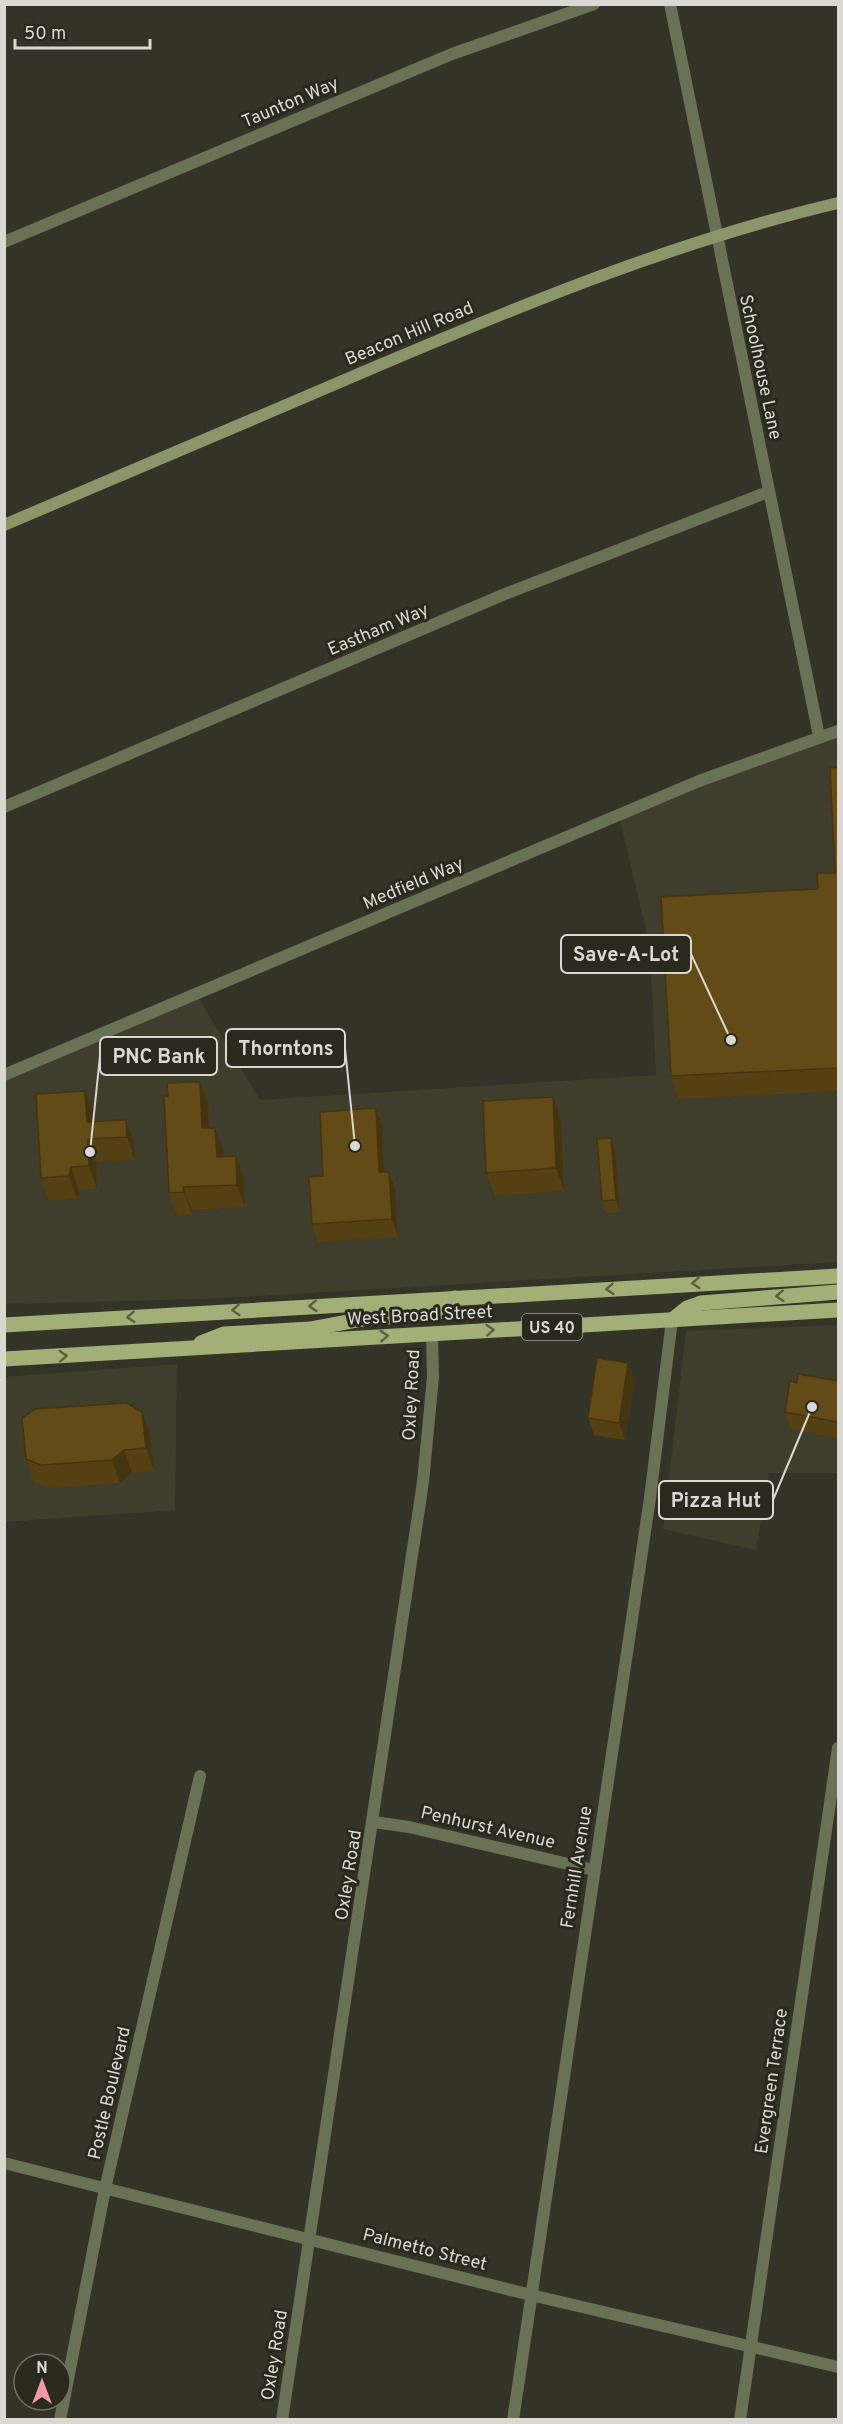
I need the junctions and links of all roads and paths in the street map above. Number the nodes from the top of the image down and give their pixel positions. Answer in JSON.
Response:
{"nodes":[{"id":1,"x":594,"y":4,"type":"edge"},
{"id":2,"x":670,"y":4,"type":"edge"},
{"id":3,"x":838,"y":203,"type":"edge"},
{"id":4,"x":716,"y":236,"type":"junction"},
{"id":5,"x":4,"y":242,"type":"edge"},
{"id":6,"x":768,"y":492,"type":"junction"},
{"id":7,"x":4,"y":525,"type":"edge"},
{"id":8,"x":838,"y":731,"type":"edge"},
{"id":9,"x":819,"y":736,"type":"junction"},
{"id":10,"x":4,"y":807,"type":"edge"},
{"id":11,"x":4,"y":1075,"type":"edge"},
{"id":12,"x":838,"y":1276,"type":"edge"},
{"id":13,"x":838,"y":1292,"type":"edge"},
{"id":14,"x":455,"y":1298,"type":"junction"},
{"id":15,"x":838,"y":1310,"type":"edge"},
{"id":16,"x":672,"y":1320,"type":"junction"},
{"id":17,"x":4,"y":1325,"type":"edge"},
{"id":18,"x":432,"y":1334,"type":"junction"},
{"id":19,"x":183,"y":1350,"type":"junction"},
{"id":20,"x":4,"y":1359,"type":"edge"},
{"id":21,"x":838,"y":1748,"type":"edge"},
{"id":22,"x":200,"y":1776,"type":"dead end"},
{"id":23,"x":374,"y":1822,"type":"junction"},
{"id":24,"x":594,"y":1870,"type":"junction"},
{"id":25,"x":4,"y":2163,"type":"edge"},
{"id":26,"x":105,"y":2189,"type":"junction"},
{"id":27,"x":310,"y":2239,"type":"junction"},
{"id":28,"x":531,"y":2295,"type":"junction"},
{"id":29,"x":751,"y":2346,"type":"junction"},
{"id":30,"x":838,"y":2367,"type":"edge"},
{"id":31,"x":60,"y":2420,"type":"edge"},
{"id":32,"x":282,"y":2420,"type":"edge"},
{"id":33,"x":513,"y":2420,"type":"edge"},
{"id":34,"x":740,"y":2420,"type":"edge"}],
"edges":[{"from":1,"to":5,"type":"street","name":"Taunton Way"},
{"from":2,"to":4,"type":"street","name":"Schoolhouse Lane"},
{"from":3,"to":4,"type":"street","name":"Beacon Hill Road"},
{"from":4,"to":6,"type":"street","name":"Schoolhouse Lane"},
{"from":4,"to":7,"type":"street","name":"Beacon Hill Road"},
{"from":6,"to":9,"type":"street","name":"Schoolhouse Lane"},
{"from":6,"to":10,"type":"street","name":"Eastham Way"},
{"from":8,"to":9,"type":"street","name":"Medfield Way"},
{"from":9,"to":11,"type":"street","name":"Medfield Way"},
{"from":12,"to":14,"type":"main road","name":"West Broad Street","number":"US 40","one_way":true},
{"from":13,"to":16,"type":"main road","one_way":true},
{"from":14,"to":17,"type":"main road","name":"West Broad Street","number":"US 40","one_way":true},
{"from":14,"to":19,"type":"main road"},
{"from":15,"to":16,"type":"main road","name":"West Broad Street","number":"US 40"},
{"from":18,"to":16,"type":"main road","name":"West Broad Street","number":"US 40","one_way":true},
{"from":16,"to":24,"type":"street","name":"Fernhill Avenue"},
{"from":19,"to":18,"type":"main road","name":"West Broad Street","number":"US 40","one_way":true},
{"from":18,"to":23,"type":"street","name":"Oxley Road"},
{"from":20,"to":19,"type":"main road","name":"West Broad Street","number":"US 40","one_way":true},
{"from":21,"to":29,"type":"street","name":"Evergreen Terrace"},
{"from":22,"to":26,"type":"street","name":"Postle Boulevard"},
{"from":23,"to":24,"type":"street","name":"Penhurst Avenue"},
{"from":23,"to":27,"type":"street","name":"Oxley Road"},
{"from":24,"to":28,"type":"street","name":"Fernhill Avenue"},
{"from":25,"to":26,"type":"street","name":"Palmetto Street"},
{"from":26,"to":27,"type":"street","name":"Palmetto Street"},
{"from":26,"to":31,"type":"street","name":"Postle Boulevard"},
{"from":27,"to":28,"type":"street","name":"Palmetto Street"},
{"from":27,"to":32,"type":"street","name":"Oxley Road"},
{"from":28,"to":29,"type":"street","name":"Palmetto Street"},
{"from":28,"to":33,"type":"street","name":"Fernhill Avenue"},
{"from":29,"to":30,"type":"street","name":"Palmetto Street"},
{"from":29,"to":34,"type":"street","name":"Evergreen Terrace"}]}
